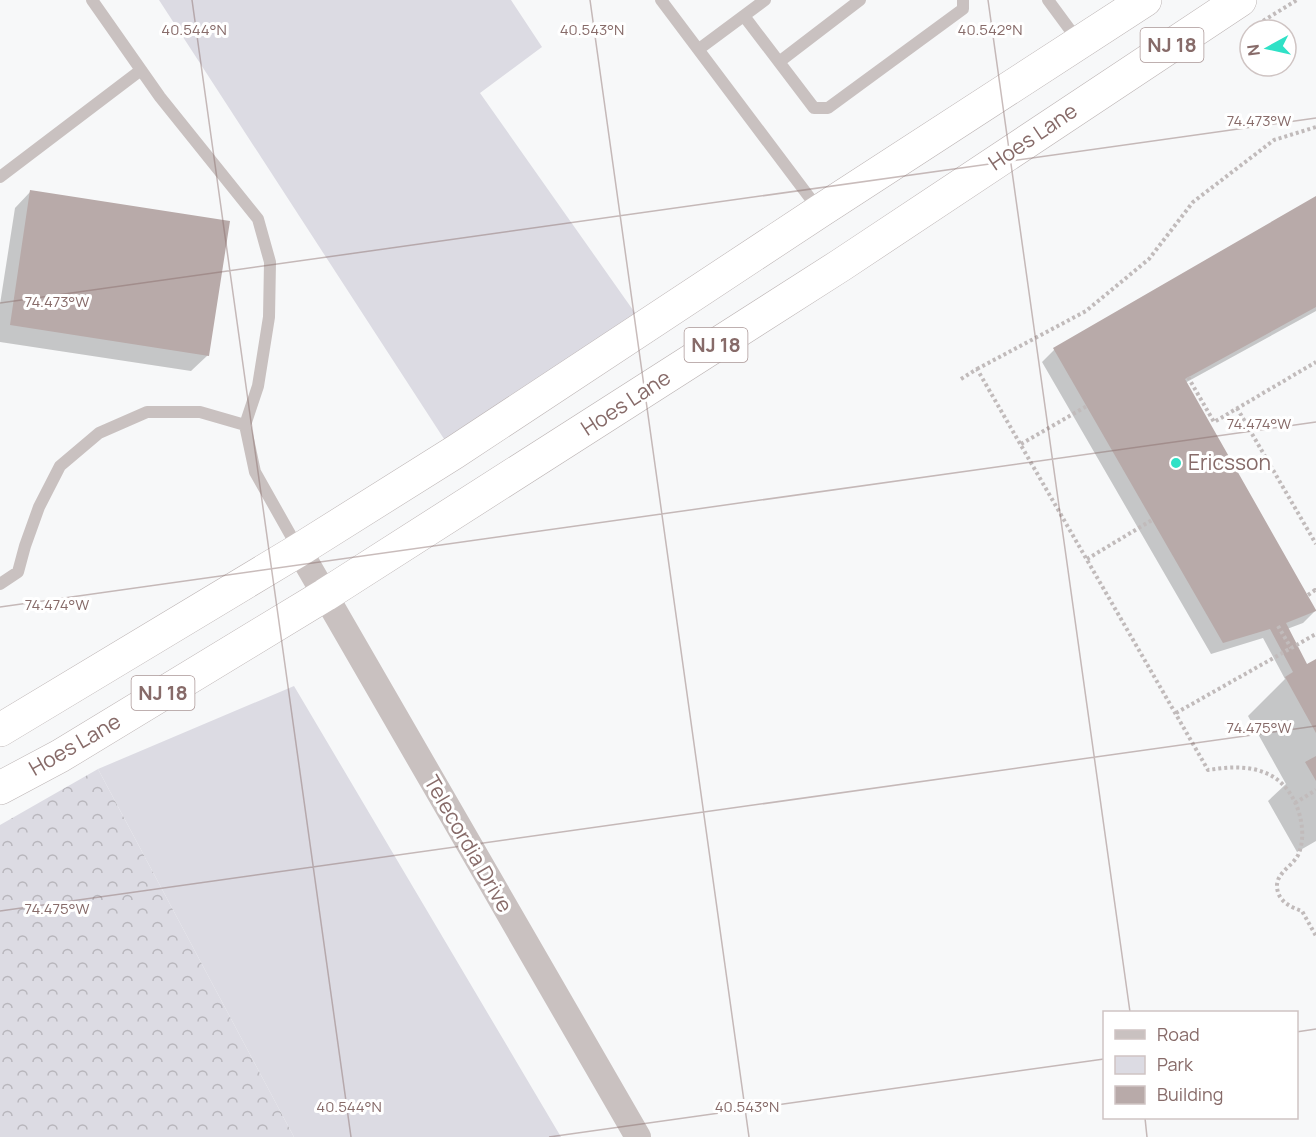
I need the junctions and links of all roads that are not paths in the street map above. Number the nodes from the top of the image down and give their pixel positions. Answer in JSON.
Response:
{"nodes":[{"id":1,"x":92,"y":0,"type":"edge"},
{"id":2,"x":661,"y":0,"type":"edge"},
{"id":3,"x":765,"y":0,"type":"edge"},
{"id":4,"x":860,"y":0,"type":"edge"},
{"id":5,"x":1048,"y":0,"type":"edge"},
{"id":6,"x":1145,"y":0,"type":"edge"},
{"id":7,"x":1240,"y":0,"type":"edge"},
{"id":8,"x":963,"y":4,"type":"edge"},
{"id":9,"x":744,"y":16,"type":"junction"},
{"id":10,"x":1080,"y":43,"type":"junction"},
{"id":11,"x":699,"y":49,"type":"junction"},
{"id":12,"x":779,"y":62,"type":"junction"},
{"id":13,"x":141,"y":70,"type":"junction"},
{"id":14,"x":0,"y":177,"type":"edge"},
{"id":15,"x":820,"y":212,"type":"junction"},
{"id":16,"x":245,"y":425,"type":"junction"},
{"id":17,"x":299,"y":550,"type":"junction"},
{"id":18,"x":0,"y":584,"type":"edge"},
{"id":19,"x":325,"y":595,"type":"junction"},
{"id":20,"x":0,"y":730,"type":"edge"},
{"id":21,"x":0,"y":788,"type":"edge"},
{"id":22,"x":638,"y":1137,"type":"edge"}],
"edges":[{"from":1,"to":13,"type":"lane"},
{"from":2,"to":11,"type":"lane"},
{"from":3,"to":9,"type":"lane"},
{"from":4,"to":12,"type":"lane"},
{"from":5,"to":10,"type":"lane"},
{"from":6,"to":10,"type":"highway","number":"NJ 18"},
{"from":7,"to":19,"type":"highway","name":"Hoes Lane","number":"NJ 18"},
{"from":8,"to":12,"type":"lane"},
{"from":9,"to":11,"type":"lane"},
{"from":9,"to":12,"type":"lane"},
{"from":10,"to":15,"type":"highway","number":"NJ 18"},
{"from":11,"to":15,"type":"lane"},
{"from":13,"to":14,"type":"lane"},
{"from":13,"to":16,"type":"lane"},
{"from":15,"to":17,"type":"highway","number":"NJ 18"},
{"from":16,"to":17,"type":"lane"},
{"from":16,"to":18,"type":"lane"},
{"from":17,"to":19,"type":"street","name":"Telecordia Drive"},
{"from":17,"to":20,"type":"highway","number":"NJ 18"},
{"from":19,"to":21,"type":"highway","name":"Hoes Lane","number":"NJ 18"},
{"from":19,"to":22,"type":"street","name":"Telecordia Drive"}]}
